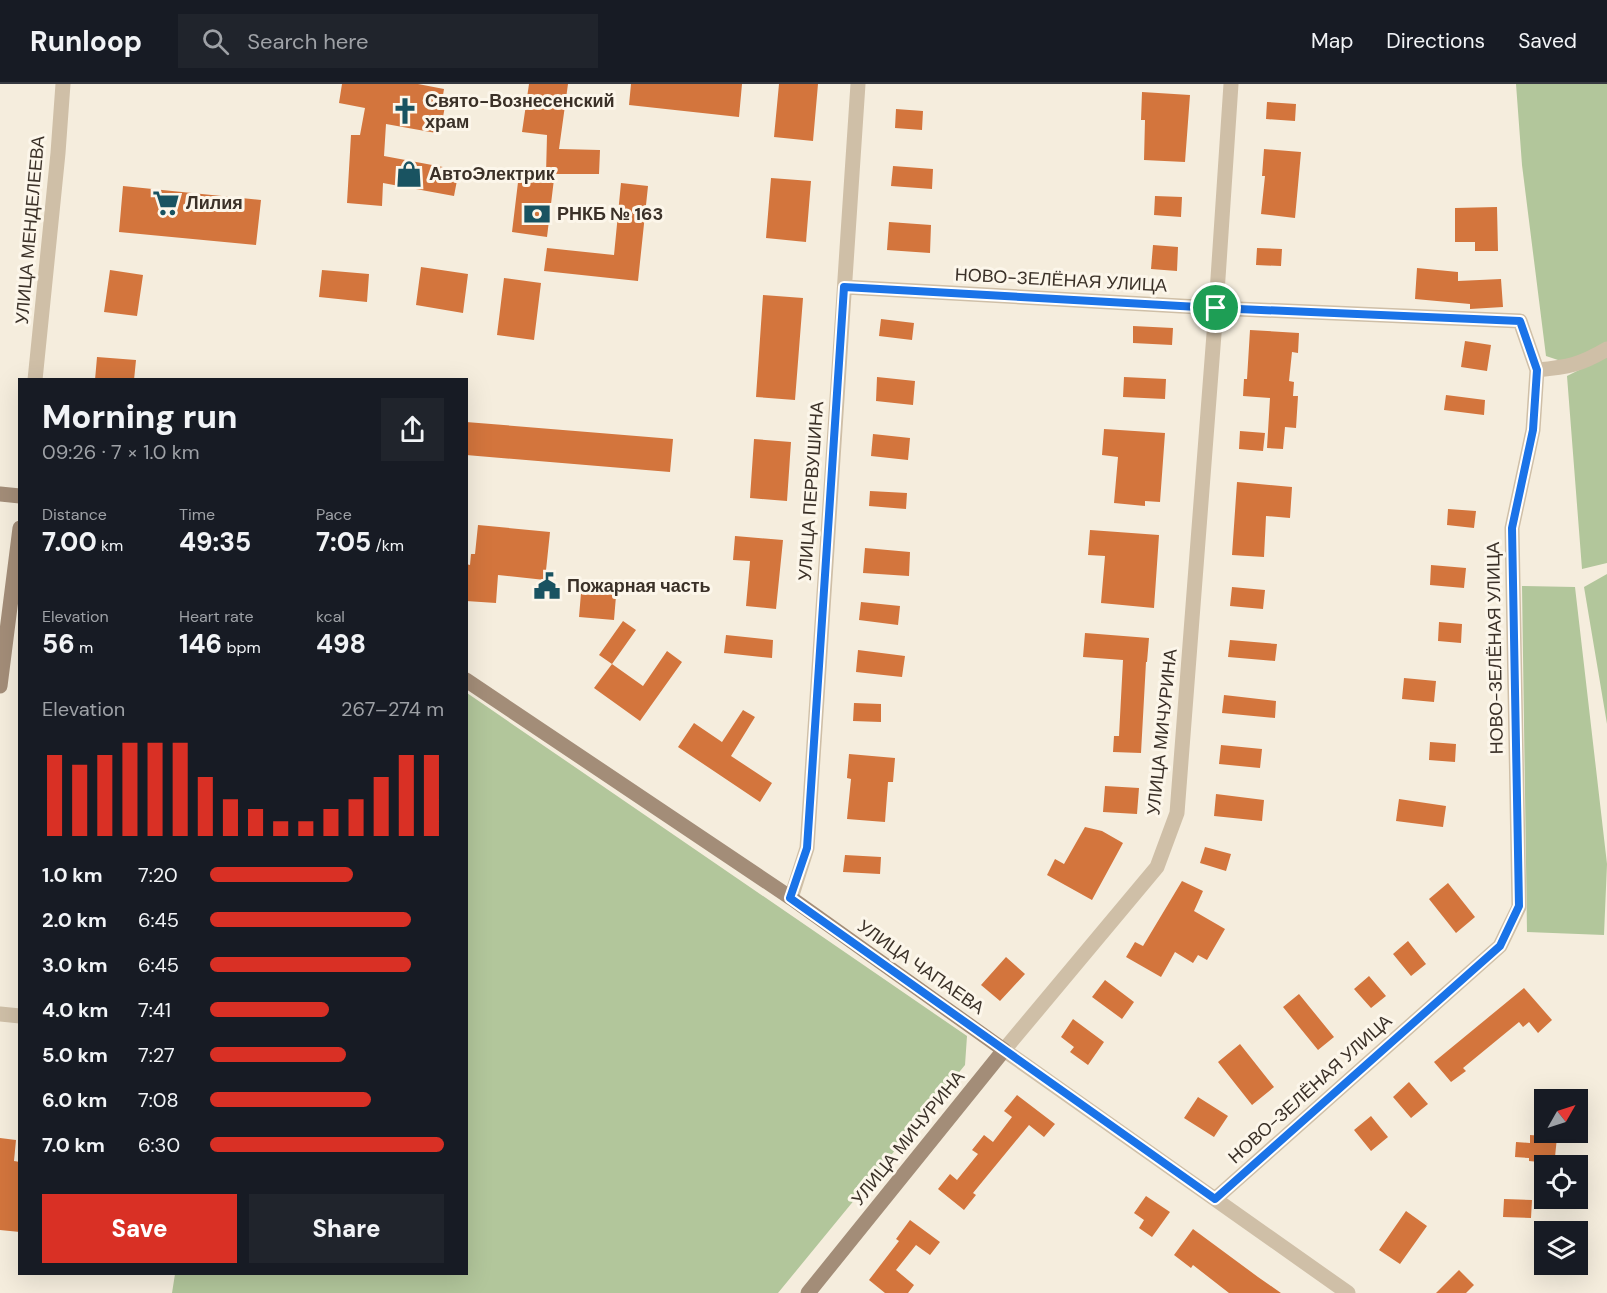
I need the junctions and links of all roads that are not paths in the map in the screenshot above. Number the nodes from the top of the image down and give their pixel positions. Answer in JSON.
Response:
{"nodes":[{"id":1,"x":63,"y":84,"type":"edge"},
{"id":2,"x":858,"y":84,"type":"edge"},
{"id":3,"x":1231,"y":84,"type":"edge"},
{"id":4,"x":844,"y":287,"type":"junction"},
{"id":5,"x":1216,"y":308,"type":"junction"},
{"id":6,"x":1607,"y":349,"type":"edge"},
{"id":7,"x":1537,"y":370,"type":"junction"},
{"id":8,"x":35,"y":378,"type":"edge"},
{"id":9,"x":0,"y":494,"type":"edge"},
{"id":10,"x":18,"y":496,"type":"edge"},
{"id":11,"x":18,"y":544,"type":"edge"},
{"id":12,"x":468,"y":681,"type":"edge"},
{"id":13,"x":0,"y":686,"type":"edge"},
{"id":14,"x":790,"y":898,"type":"junction"},
{"id":15,"x":0,"y":1014,"type":"edge"},
{"id":16,"x":18,"y":1016,"type":"edge"},
{"id":17,"x":1004,"y":1050,"type":"junction"},
{"id":18,"x":1215,"y":1199,"type":"junction"},
{"id":19,"x":808,"y":1293,"type":"edge"},
{"id":20,"x":1348,"y":1293,"type":"edge"}],
"edges":[{"from":1,"to":8,"type":"street","name":"УЛИЦА МЕНДЕЛЕЕВА"},
{"from":2,"to":4,"type":"street","name":"УЛИЦА ПЕРВУШИНА"},
{"from":3,"to":5,"type":"street","name":"УЛИЦА МИЧУРИНА"},
{"from":4,"to":5,"type":"street","name":"НОВО-ЗЕЛЁНАЯ УЛИЦА"},
{"from":4,"to":14,"type":"street","name":"УЛИЦА ПЕРВУШИНА"},
{"from":5,"to":7,"type":"street","name":"НОВО-ЗЕЛЁНАЯ УЛИЦА"},
{"from":5,"to":17,"type":"street","name":"УЛИЦА МИЧУРИНА"},
{"from":6,"to":7,"type":"street"},
{"from":7,"to":18,"type":"street","name":"НОВО-ЗЕЛЁНАЯ УЛИЦА"},
{"from":9,"to":10,"type":"main road"},
{"from":11,"to":13,"type":"main road"},
{"from":12,"to":14,"type":"main road","name":"УЛИЦА ЧАПАЕВА"},
{"from":14,"to":17,"type":"main road","name":"УЛИЦА ЧАПАЕВА"},
{"from":15,"to":16,"type":"street"},
{"from":17,"to":18,"type":"street","name":"УЛИЦА ЧАПАЕВА"},
{"from":17,"to":19,"type":"main road","name":"УЛИЦА МИЧУРИНА"},
{"from":18,"to":20,"type":"street","name":"УЛИЦА ЧАПАЕВА"}]}
